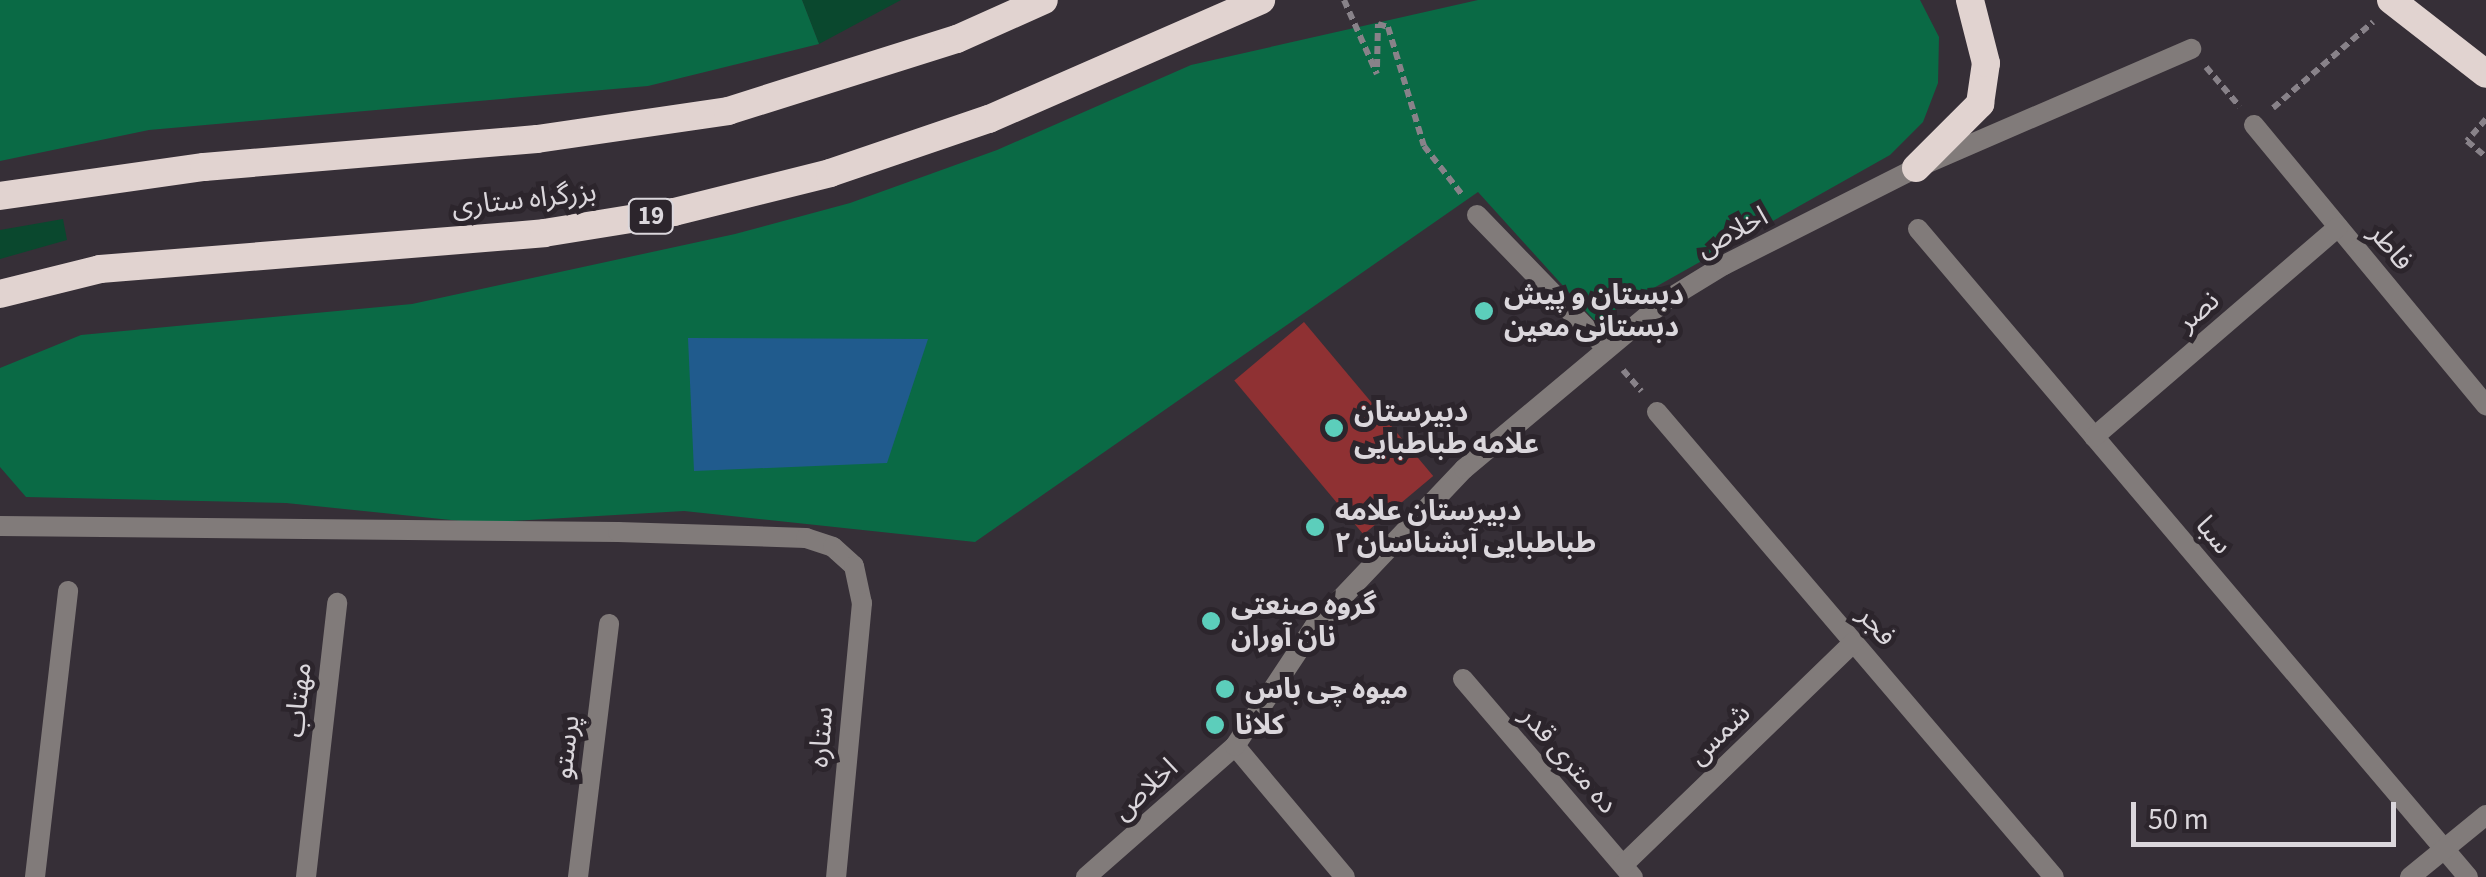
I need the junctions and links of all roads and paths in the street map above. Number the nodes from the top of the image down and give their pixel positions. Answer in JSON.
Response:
{"nodes":[{"id":1,"x":1044,"y":0,"type":"edge"},
{"id":2,"x":1261,"y":0,"type":"edge"},
{"id":3,"x":1344,"y":0,"type":"edge"},
{"id":4,"x":1970,"y":0,"type":"edge"},
{"id":5,"x":2390,"y":0,"type":"edge"},
{"id":6,"x":2387,"y":32,"type":"dead end"},
{"id":7,"x":2191,"y":49,"type":"joint"},
{"id":8,"x":2486,"y":74,"type":"edge"},
{"id":9,"x":2486,"y":120,"type":"edge"},
{"id":10,"x":2254,"y":125,"type":"junction"},
{"id":11,"x":2486,"y":157,"type":"edge"},
{"id":12,"x":1916,"y":168,"type":"junction"},
{"id":13,"x":0,"y":186,"type":"edge"},
{"id":14,"x":64,"y":186,"type":"junction"},
{"id":15,"x":0,"y":196,"type":"edge"},
{"id":16,"x":1476,"y":214,"type":"joint"},
{"id":17,"x":2338,"y":227,"type":"junction"},
{"id":18,"x":1918,"y":229,"type":"dead end"},
{"id":19,"x":3,"y":294,"type":"edge"},
{"id":20,"x":1606,"y":348,"type":"junction"},
{"id":21,"x":2486,"y":405,"type":"edge"},
{"id":22,"x":1657,"y":412,"type":"joint"},
{"id":23,"x":2094,"y":436,"type":"junction"},
{"id":24,"x":0,"y":526,"type":"edge"},
{"id":25,"x":68,"y":591,"type":"dead end"},
{"id":26,"x":336,"y":603,"type":"dead end"},
{"id":27,"x":609,"y":624,"type":"dead end"},
{"id":28,"x":1854,"y":642,"type":"junction"},
{"id":29,"x":1463,"y":679,"type":"dead end"},
{"id":30,"x":1234,"y":746,"type":"junction"},
{"id":31,"x":2486,"y":816,"type":"edge"},
{"id":32,"x":2444,"y":849,"type":"junction"},
{"id":33,"x":1110,"y":867,"type":"edge"},
{"id":34,"x":1628,"y":871,"type":"edge"},
{"id":35,"x":34,"y":877,"type":"edge"},
{"id":36,"x":306,"y":877,"type":"edge"},
{"id":37,"x":578,"y":877,"type":"edge"},
{"id":38,"x":836,"y":877,"type":"edge"},
{"id":39,"x":1086,"y":877,"type":"edge"},
{"id":40,"x":1346,"y":877,"type":"edge"},
{"id":41,"x":2054,"y":877,"type":"edge"},
{"id":42,"x":2410,"y":877,"type":"edge"},
{"id":43,"x":2468,"y":877,"type":"edge"}],
"edges":[{"from":1,"to":14,"type":"highway"},
{"from":2,"to":19,"type":"highway","name":"بزرگراه ستاری","number":"19"},
{"from":3,"to":16,"type":"path"},
{"from":4,"to":12,"type":"highway"},
{"from":5,"to":8,"type":"highway"},
{"from":6,"to":10,"type":"path"},
{"from":7,"to":10,"type":"path"},
{"from":7,"to":12,"type":"street","name":"اخلاص"},
{"from":9,"to":11,"type":"path"},
{"from":10,"to":17,"type":"street","name":"فاطر"},
{"from":12,"to":20,"type":"street","name":"اخلاص"},
{"from":13,"to":14,"type":"highway"},
{"from":14,"to":15,"type":"highway"},
{"from":16,"to":20,"type":"street"},
{"from":17,"to":21,"type":"street","name":"فاطر"},
{"from":17,"to":23,"type":"street","name":"نصر"},
{"from":18,"to":23,"type":"street","name":"سبا"},
{"from":20,"to":22,"type":"path"},
{"from":20,"to":30,"type":"street","name":"اخلاص"},
{"from":22,"to":28,"type":"street","name":"فجر"},
{"from":23,"to":32,"type":"street","name":"سبا"},
{"from":24,"to":38,"type":"street","name":"ستاره"},
{"from":25,"to":35,"type":"street"},
{"from":26,"to":36,"type":"street","name":"مهتاب"},
{"from":27,"to":37,"type":"street","name":"پرستو"},
{"from":28,"to":34,"type":"street","name":"شمس"},
{"from":28,"to":41,"type":"street","name":"فجر"},
{"from":29,"to":34,"type":"street","name":"ده متری قدر"},
{"from":30,"to":33,"type":"street","name":"اخلاص"},
{"from":30,"to":40,"type":"street"},
{"from":31,"to":32,"type":"street"},
{"from":32,"to":42,"type":"street"},
{"from":32,"to":43,"type":"street","name":"سبا"},
{"from":33,"to":39,"type":"street","name":"اخلاص"}]}
